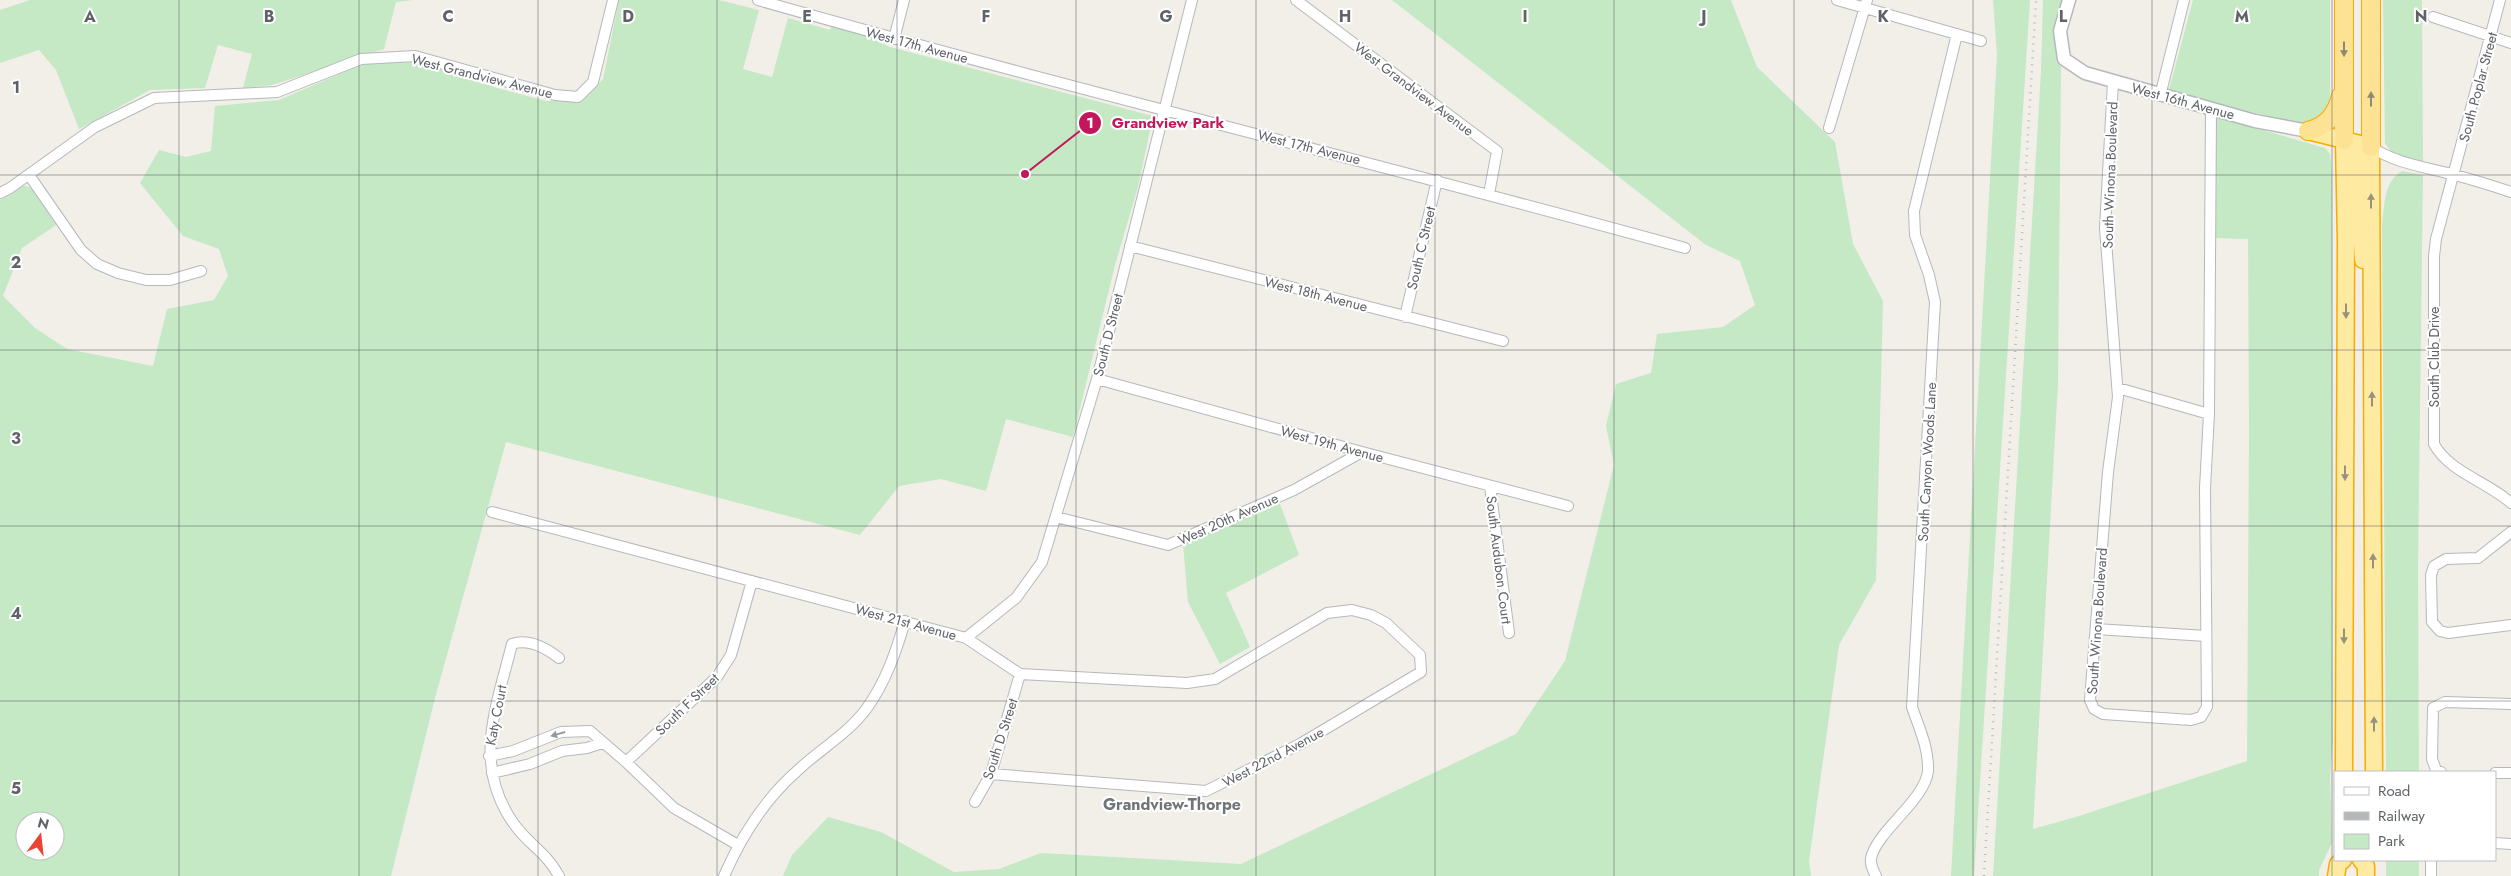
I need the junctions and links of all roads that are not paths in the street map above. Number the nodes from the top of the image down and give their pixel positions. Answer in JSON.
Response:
{"nodes":[{"id":1,"x":613,"y":0,"type":"edge"},
{"id":2,"x":758,"y":0,"type":"edge"},
{"id":3,"x":904,"y":0,"type":"edge"},
{"id":4,"x":1192,"y":0,"type":"edge"},
{"id":5,"x":1296,"y":0,"type":"edge"},
{"id":6,"x":1837,"y":0,"type":"edge"},
{"id":7,"x":2069,"y":0,"type":"edge"},
{"id":8,"x":2184,"y":0,"type":"edge"},
{"id":9,"x":2344,"y":0,"type":"edge"},
{"id":10,"x":2371,"y":0,"type":"edge"},
{"id":11,"x":2500,"y":0,"type":"edge"},
{"id":12,"x":1866,"y":4,"type":"edge"},
{"id":13,"x":2433,"y":17,"type":"dead end"},
{"id":14,"x":1957,"y":34,"type":"junction"},
{"id":15,"x":2490,"y":38,"type":"junction"},
{"id":16,"x":894,"y":39,"type":"junction"},
{"id":17,"x":1981,"y":41,"type":"dead end"},
{"id":18,"x":2511,"y":43,"type":"edge"},
{"id":19,"x":2113,"y":82,"type":"junction"},
{"id":20,"x":2344,"y":84,"type":"junction"},
{"id":21,"x":2160,"y":96,"type":"junction"},
{"id":22,"x":2211,"y":109,"type":"junction"},
{"id":23,"x":1164,"y":110,"type":"junction"},
{"id":24,"x":1829,"y":128,"type":"dead end"},
{"id":25,"x":2308,"y":131,"type":"junction"},
{"id":26,"x":2357,"y":143,"type":"junction"},
{"id":27,"x":30,"y":175,"type":"junction"},
{"id":28,"x":2455,"y":175,"type":"junction"},
{"id":29,"x":1437,"y":180,"type":"junction"},
{"id":30,"x":2511,"y":192,"type":"edge"},
{"id":31,"x":0,"y":193,"type":"edge"},
{"id":32,"x":1489,"y":194,"type":"junction"},
{"id":33,"x":1130,"y":246,"type":"junction"},
{"id":34,"x":1685,"y":248,"type":"dead end"},
{"id":35,"x":201,"y":271,"type":"dead end"},
{"id":36,"x":2346,"y":280,"type":"junction"},
{"id":37,"x":1405,"y":317,"type":"junction"},
{"id":38,"x":1503,"y":341,"type":"dead end"},
{"id":39,"x":1097,"y":378,"type":"junction"},
{"id":40,"x":2118,"y":388,"type":"junction"},
{"id":41,"x":2209,"y":414,"type":"junction"},
{"id":42,"x":1362,"y":452,"type":"junction"},
{"id":43,"x":1490,"y":486,"type":"junction"},
{"id":44,"x":2511,"y":503,"type":"edge"},
{"id":45,"x":1568,"y":506,"type":"dead end"},
{"id":46,"x":492,"y":512,"type":"dead end"},
{"id":47,"x":1056,"y":517,"type":"junction"},
{"id":48,"x":2511,"y":532,"type":"edge"},
{"id":49,"x":752,"y":580,"type":"junction"},
{"id":50,"x":905,"y":621,"type":"junction"},
{"id":51,"x":2511,"y":625,"type":"edge"},
{"id":52,"x":2096,"y":628,"type":"junction"},
{"id":53,"x":1509,"y":633,"type":"dead end"},
{"id":54,"x":2206,"y":636,"type":"junction"},
{"id":55,"x":966,"y":638,"type":"junction"},
{"id":56,"x":559,"y":658,"type":"dead end"},
{"id":57,"x":1020,"y":674,"type":"junction"},
{"id":58,"x":2511,"y":704,"type":"edge"},
{"id":59,"x":602,"y":742,"type":"junction"},
{"id":60,"x":489,"y":756,"type":"junction"},
{"id":61,"x":626,"y":762,"type":"junction"},
{"id":62,"x":2344,"y":771,"type":"edge"},
{"id":63,"x":2374,"y":771,"type":"edge"},
{"id":64,"x":2438,"y":771,"type":"edge"},
{"id":65,"x":492,"y":773,"type":"junction"},
{"id":66,"x":2496,"y":773,"type":"edge"},
{"id":67,"x":2511,"y":773,"type":"edge"},
{"id":68,"x":991,"y":774,"type":"junction"},
{"id":69,"x":975,"y":802,"type":"dead end"},
{"id":70,"x":2496,"y":844,"type":"edge"},
{"id":71,"x":2511,"y":844,"type":"edge"},
{"id":72,"x":738,"y":845,"type":"junction"},
{"id":73,"x":2342,"y":861,"type":"edge"},
{"id":74,"x":2344,"y":861,"type":"edge"},
{"id":75,"x":2362,"y":861,"type":"edge"},
{"id":76,"x":2374,"y":861,"type":"edge"},
{"id":77,"x":2431,"y":861,"type":"edge"},
{"id":78,"x":559,"y":876,"type":"edge"},
{"id":79,"x":724,"y":876,"type":"edge"},
{"id":80,"x":1876,"y":876,"type":"edge"},
{"id":81,"x":2336,"y":876,"type":"edge"},
{"id":82,"x":2346,"y":876,"type":"edge"},
{"id":83,"x":2366,"y":876,"type":"edge"},
{"id":84,"x":2374,"y":876,"type":"edge"},
{"id":85,"x":2431,"y":876,"type":"edge"}],
"edges":[{"from":1,"to":27,"type":"street","name":"West Grandview Avenue"},
{"from":2,"to":16,"type":"street","name":"West 17th Avenue"},
{"from":3,"to":16,"type":"street"},
{"from":4,"to":23,"type":"street","name":"South D Street"},
{"from":5,"to":32,"type":"street","name":"West Grandview Avenue"},
{"from":6,"to":12,"type":"street"},
{"from":7,"to":19,"type":"street","name":"West 16th Avenue"},
{"from":8,"to":21,"type":"street"},
{"from":9,"to":20,"type":"highway","one_way":true},
{"from":26,"to":10,"type":"highway","one_way":true},
{"from":11,"to":15,"type":"street","name":"South Poplar Street"},
{"from":12,"to":14,"type":"street"},
{"from":12,"to":24,"type":"street"},
{"from":13,"to":15,"type":"street"},
{"from":14,"to":17,"type":"street"},
{"from":14,"to":80,"type":"street","name":"South Canyon Woods Lane"},
{"from":15,"to":18,"type":"street"},
{"from":15,"to":28,"type":"street","name":"South Poplar Street"},
{"from":16,"to":23,"type":"street","name":"West 17th Avenue"},
{"from":19,"to":21,"type":"street","name":"West 16th Avenue"},
{"from":19,"to":40,"type":"street","name":"South Winona Boulevard"},
{"from":20,"to":25,"type":"highway"},
{"from":20,"to":26,"type":"highway"},
{"from":21,"to":22,"type":"street","name":"West 16th Avenue"},
{"from":22,"to":25,"type":"street","name":"West 16th Avenue"},
{"from":22,"to":41,"type":"street","name":"South Winona Boulevard"},
{"from":23,"to":29,"type":"street","name":"West 17th Avenue"},
{"from":23,"to":33,"type":"street","name":"South D Street"},
{"from":25,"to":26,"type":"highway"},
{"from":25,"to":36,"type":"highway"},
{"from":26,"to":28,"type":"street"},
{"from":26,"to":36,"type":"highway"},
{"from":63,"to":26,"type":"highway","one_way":true},
{"from":27,"to":31,"type":"street","name":"West Grandview Avenue"},
{"from":27,"to":35,"type":"street"},
{"from":28,"to":30,"type":"street"},
{"from":28,"to":44,"type":"street","name":"South Club Drive"},
{"from":29,"to":32,"type":"street","name":"West 17th Avenue"},
{"from":29,"to":37,"type":"street","name":"South C Street"},
{"from":32,"to":34,"type":"street","name":"West 17th Avenue"},
{"from":33,"to":37,"type":"street","name":"West 18th Avenue"},
{"from":33,"to":39,"type":"street","name":"South D Street"},
{"from":36,"to":62,"type":"highway","one_way":true},
{"from":37,"to":38,"type":"street","name":"West 18th Avenue"},
{"from":39,"to":42,"type":"street","name":"West 19th Avenue"},
{"from":39,"to":47,"type":"street","name":"South D Street"},
{"from":40,"to":41,"type":"street"},
{"from":40,"to":52,"type":"street","name":"South Winona Boulevard"},
{"from":41,"to":54,"type":"street","name":"South Winona Boulevard"},
{"from":42,"to":43,"type":"street","name":"West 19th Avenue"},
{"from":42,"to":47,"type":"street","name":"West 20th Avenue"},
{"from":43,"to":45,"type":"street","name":"West 19th Avenue"},
{"from":43,"to":53,"type":"street","name":"South Audubon Court"},
{"from":46,"to":49,"type":"street","name":"West 21st Avenue"},
{"from":47,"to":55,"type":"street","name":"South D Street"},
{"from":48,"to":51,"type":"street"},
{"from":49,"to":50,"type":"street","name":"West 21st Avenue"},
{"from":49,"to":61,"type":"street","name":"South F Street"},
{"from":50,"to":55,"type":"street","name":"West 21st Avenue"},
{"from":50,"to":72,"type":"street"},
{"from":52,"to":54,"type":"street"},
{"from":52,"to":54,"type":"street","name":"South Winona Boulevard"},
{"from":55,"to":57,"type":"street","name":"West 21st Avenue"},
{"from":56,"to":60,"type":"street","name":"Katy Court"},
{"from":57,"to":68,"type":"street","name":"South D Street"},
{"from":57,"to":68,"type":"street","name":"West 22nd Avenue"},
{"from":58,"to":64,"type":"street"},
{"from":59,"to":60,"type":"street","one_way":true},
{"from":59,"to":61,"type":"street"},
{"from":59,"to":65,"type":"street"},
{"from":60,"to":65,"type":"street","name":"Katy Court"},
{"from":61,"to":72,"type":"street"},
{"from":65,"to":78,"type":"street","name":"Katy Court"},
{"from":66,"to":67,"type":"street"},
{"from":68,"to":69,"type":"street","name":"South D Street"},
{"from":70,"to":71,"type":"street"},
{"from":72,"to":79,"type":"street"},
{"from":73,"to":81,"type":"highway"},
{"from":74,"to":82,"type":"highway"},
{"from":75,"to":83,"type":"highway"},
{"from":76,"to":84,"type":"highway"},
{"from":77,"to":85,"type":"street"}]}
